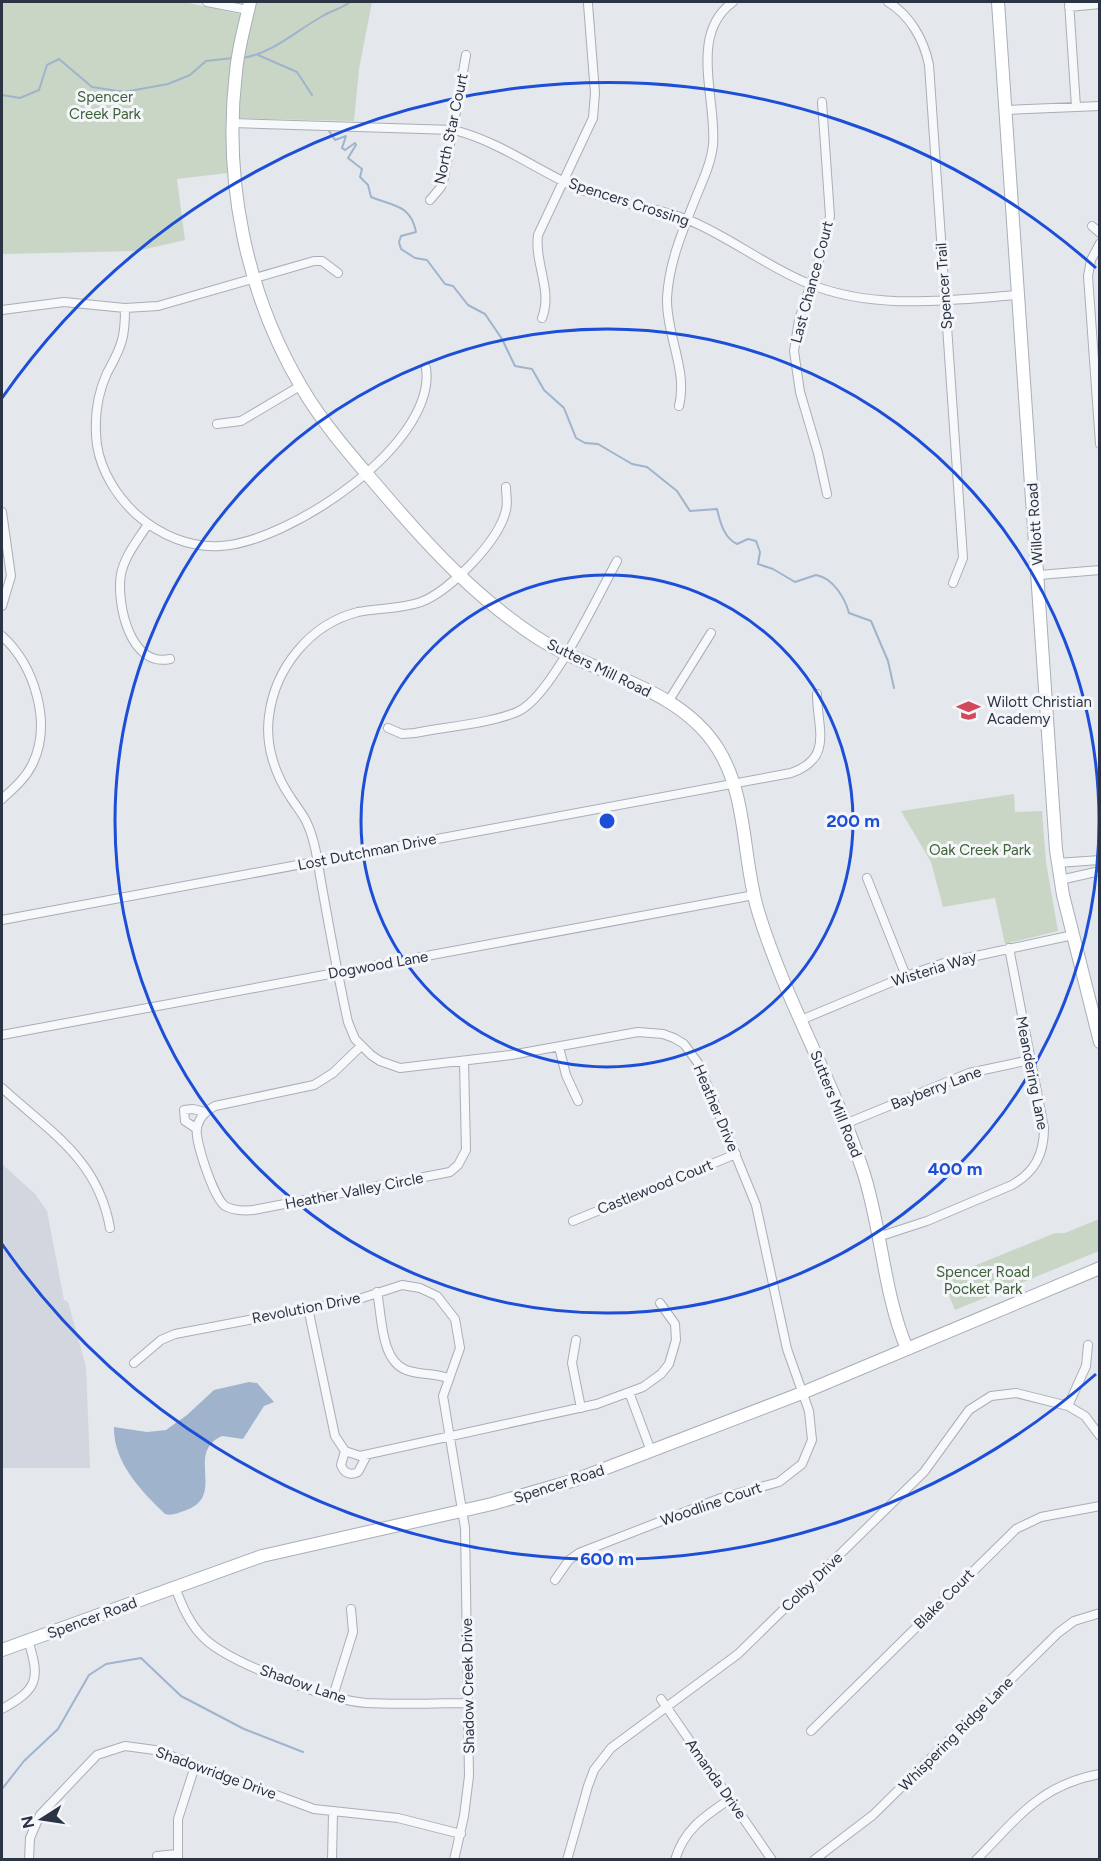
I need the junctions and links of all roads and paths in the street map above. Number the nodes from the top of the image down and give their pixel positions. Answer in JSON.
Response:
{"nodes":[{"id":1,"x":207,"y":2,"type":"edge"},
{"id":2,"x":733,"y":2,"type":"edge"},
{"id":3,"x":998,"y":2,"type":"edge"},
{"id":4,"x":893,"y":3,"type":"edge"},
{"id":5,"x":588,"y":4,"type":"dead end"},
{"id":6,"x":1069,"y":4,"type":"edge"},
{"id":7,"x":1100,"y":4,"type":"edge"},
{"id":8,"x":249,"y":6,"type":"edge"},
{"id":9,"x":466,"y":55,"type":"dead end"},
{"id":10,"x":822,"y":102,"type":"dead end"},
{"id":11,"x":1100,"y":106,"type":"edge"},
{"id":12,"x":1076,"y":107,"type":"junction"},
{"id":13,"x":1006,"y":110,"type":"junction"},
{"id":14,"x":232,"y":123,"type":"junction"},
{"id":15,"x":454,"y":130,"type":"junction"},
{"id":16,"x":564,"y":181,"type":"junction"},
{"id":17,"x":430,"y":200,"type":"dead end"},
{"id":18,"x":687,"y":220,"type":"junction"},
{"id":19,"x":1092,"y":226,"type":"dead end"},
{"id":20,"x":1100,"y":233,"type":"edge"},
{"id":21,"x":1100,"y":243,"type":"edge"},
{"id":22,"x":338,"y":273,"type":"dead end"},
{"id":23,"x":254,"y":278,"type":"junction"},
{"id":24,"x":810,"y":284,"type":"junction"},
{"id":25,"x":1019,"y":295,"type":"junction"},
{"id":26,"x":945,"y":300,"type":"junction"},
{"id":27,"x":125,"y":308,"type":"junction"},
{"id":28,"x":2,"y":310,"type":"edge"},
{"id":29,"x":542,"y":318,"type":"dead end"},
{"id":30,"x":426,"y":368,"type":"dead end"},
{"id":31,"x":300,"y":386,"type":"junction"},
{"id":32,"x":679,"y":406,"type":"dead end"},
{"id":33,"x":217,"y":424,"type":"dead end"},
{"id":34,"x":1100,"y":444,"type":"edge"},
{"id":35,"x":366,"y":474,"type":"junction"},
{"id":36,"x":506,"y":488,"type":"dead end"},
{"id":37,"x":827,"y":494,"type":"dead end"},
{"id":38,"x":2,"y":512,"type":"edge"},
{"id":39,"x":148,"y":524,"type":"junction"},
{"id":40,"x":617,"y":561,"type":"dead end"},
{"id":41,"x":1100,"y":570,"type":"edge"},
{"id":42,"x":1039,"y":575,"type":"junction"},
{"id":43,"x":458,"y":577,"type":"junction"},
{"id":44,"x":953,"y":582,"type":"dead end"},
{"id":45,"x":2,"y":606,"type":"edge"},
{"id":46,"x":711,"y":633,"type":"dead end"},
{"id":47,"x":2,"y":636,"type":"edge"},
{"id":48,"x":565,"y":654,"type":"junction"},
{"id":49,"x":170,"y":659,"type":"dead end"},
{"id":50,"x":817,"y":694,"type":"dead end"},
{"id":51,"x":668,"y":702,"type":"junction"},
{"id":52,"x":388,"y":728,"type":"dead end"},
{"id":53,"x":817,"y":756,"type":"junction"},
{"id":54,"x":826,"y":761,"type":"dead end"},
{"id":55,"x":732,"y":784,"type":"junction"},
{"id":56,"x":2,"y":799,"type":"edge"},
{"id":57,"x":1100,"y":860,"type":"edge"},
{"id":58,"x":317,"y":861,"type":"junction"},
{"id":59,"x":1057,"y":863,"type":"junction"},
{"id":60,"x":1100,"y":871,"type":"edge"},
{"id":61,"x":867,"y":878,"type":"dead end"},
{"id":62,"x":1060,"y":880,"type":"junction"},
{"id":63,"x":754,"y":895,"type":"junction"},
{"id":64,"x":2,"y":920,"type":"edge"},
{"id":65,"x":1072,"y":935,"type":"junction"},
{"id":66,"x":1009,"y":948,"type":"junction"},
{"id":67,"x":338,"y":972,"type":"junction"},
{"id":68,"x":906,"y":976,"type":"junction"},
{"id":69,"x":801,"y":1020,"type":"junction"},
{"id":70,"x":2,"y":1035,"type":"edge"},
{"id":71,"x":1100,"y":1042,"type":"edge"},
{"id":72,"x":361,"y":1046,"type":"junction"},
{"id":73,"x":559,"y":1047,"type":"junction"},
{"id":74,"x":1030,"y":1060,"type":"junction"},
{"id":75,"x":464,"y":1062,"type":"junction"},
{"id":76,"x":2,"y":1088,"type":"edge"},
{"id":77,"x":578,"y":1101,"type":"dead end"},
{"id":78,"x":205,"y":1112,"type":"junction"},
{"id":79,"x":845,"y":1124,"type":"junction"},
{"id":80,"x":197,"y":1129,"type":"junction"},
{"id":81,"x":736,"y":1154,"type":"junction"},
{"id":82,"x":573,"y":1221,"type":"dead end"},
{"id":83,"x":110,"y":1228,"type":"dead end"},
{"id":84,"x":878,"y":1237,"type":"junction"},
{"id":85,"x":1100,"y":1268,"type":"edge"},
{"id":86,"x":377,"y":1292,"type":"junction"},
{"id":87,"x":660,"y":1303,"type":"dead end"},
{"id":88,"x":308,"y":1308,"type":"junction"},
{"id":89,"x":576,"y":1340,"type":"dead end"},
{"id":90,"x":1088,"y":1345,"type":"dead end"},
{"id":91,"x":907,"y":1349,"type":"junction"},
{"id":92,"x":134,"y":1363,"type":"dead end"},
{"id":93,"x":448,"y":1378,"type":"junction"},
{"id":94,"x":629,"y":1392,"type":"junction"},
{"id":95,"x":802,"y":1393,"type":"junction"},
{"id":96,"x":1068,"y":1406,"type":"junction"},
{"id":97,"x":581,"y":1407,"type":"junction"},
{"id":98,"x":1100,"y":1436,"type":"edge"},
{"id":99,"x":450,"y":1438,"type":"junction"},
{"id":100,"x":345,"y":1451,"type":"junction"},
{"id":101,"x":651,"y":1451,"type":"junction"},
{"id":102,"x":367,"y":1455,"type":"junction"},
{"id":103,"x":1100,"y":1506,"type":"edge"},
{"id":104,"x":463,"y":1510,"type":"junction"},
{"id":105,"x":555,"y":1580,"type":"dead end"},
{"id":106,"x":175,"y":1587,"type":"junction"},
{"id":107,"x":351,"y":1609,"type":"dead end"},
{"id":108,"x":1100,"y":1613,"type":"edge"},
{"id":109,"x":28,"y":1640,"type":"junction"},
{"id":110,"x":2,"y":1650,"type":"edge"},
{"id":111,"x":333,"y":1696,"type":"junction"},
{"id":112,"x":661,"y":1699,"type":"dead end"},
{"id":113,"x":468,"y":1703,"type":"junction"},
{"id":114,"x":666,"y":1708,"type":"junction"},
{"id":115,"x":2,"y":1709,"type":"edge"},
{"id":116,"x":811,"y":1731,"type":"dead end"},
{"id":117,"x":195,"y":1766,"type":"junction"},
{"id":118,"x":1100,"y":1774,"type":"edge"},
{"id":119,"x":730,"y":1799,"type":"junction"},
{"id":120,"x":333,"y":1813,"type":"junction"},
{"id":121,"x":461,"y":1834,"type":"junction"},
{"id":122,"x":157,"y":1856,"type":"dead end"},
{"id":123,"x":177,"y":1857,"type":"edge"},
{"id":124,"x":29,"y":1860,"type":"edge"},
{"id":125,"x":332,"y":1860,"type":"edge"},
{"id":126,"x":454,"y":1860,"type":"edge"},
{"id":127,"x":567,"y":1860,"type":"edge"},
{"id":128,"x":675,"y":1860,"type":"edge"},
{"id":129,"x":772,"y":1860,"type":"edge"},
{"id":130,"x":814,"y":1860,"type":"edge"},
{"id":131,"x":976,"y":1860,"type":"edge"}],
"edges":[{"from":1,"to":8,"type":"street"},
{"from":2,"to":18,"type":"street"},
{"from":3,"to":13,"type":"main road","name":"Willott Road"},
{"from":4,"to":26,"type":"street","name":"Spencer Trail"},
{"from":5,"to":16,"type":"street"},
{"from":6,"to":7,"type":"street"},
{"from":6,"to":12,"type":"street"},
{"from":8,"to":14,"type":"main road","name":"Sutters Mill Road"},
{"from":9,"to":15,"type":"street","name":"North Star Court"},
{"from":10,"to":24,"type":"street","name":"Last Chance Court"},
{"from":11,"to":12,"type":"street"},
{"from":12,"to":13,"type":"street"},
{"from":13,"to":25,"type":"main road","name":"Willott Road"},
{"from":14,"to":15,"type":"street","name":"Spencers Crossing"},
{"from":14,"to":23,"type":"main road","name":"Sutters Mill Road"},
{"from":15,"to":16,"type":"street","name":"Spencers Crossing"},
{"from":15,"to":17,"type":"street","name":"North Star Court"},
{"from":16,"to":18,"type":"street","name":"Spencers Crossing"},
{"from":16,"to":29,"type":"street"},
{"from":18,"to":24,"type":"street","name":"Spencers Crossing"},
{"from":18,"to":32,"type":"street"},
{"from":19,"to":20,"type":"street"},
{"from":21,"to":34,"type":"street"},
{"from":22,"to":23,"type":"street"},
{"from":23,"to":27,"type":"street"},
{"from":23,"to":31,"type":"main road","name":"Sutters Mill Road"},
{"from":24,"to":26,"type":"street","name":"Spencers Crossing"},
{"from":24,"to":37,"type":"street","name":"Last Chance Court"},
{"from":25,"to":26,"type":"street","name":"Spencers Crossing"},
{"from":25,"to":42,"type":"main road","name":"Willott Road"},
{"from":26,"to":44,"type":"street","name":"Spencer Trail"},
{"from":27,"to":28,"type":"street"},
{"from":27,"to":39,"type":"street"},
{"from":30,"to":35,"type":"street"},
{"from":31,"to":33,"type":"street"},
{"from":31,"to":35,"type":"main road","name":"Sutters Mill Road"},
{"from":35,"to":39,"type":"street"},
{"from":35,"to":43,"type":"main road","name":"Sutters Mill Road"},
{"from":36,"to":43,"type":"street"},
{"from":38,"to":45,"type":"street"},
{"from":39,"to":49,"type":"street"},
{"from":40,"to":48,"type":"street"},
{"from":41,"to":42,"type":"street"},
{"from":42,"to":59,"type":"main road","name":"Willott Road"},
{"from":43,"to":48,"type":"main road","name":"Sutters Mill Road"},
{"from":43,"to":58,"type":"street"},
{"from":46,"to":51,"type":"street"},
{"from":47,"to":56,"type":"street"},
{"from":48,"to":51,"type":"main road","name":"Sutters Mill Road"},
{"from":48,"to":52,"type":"street"},
{"from":50,"to":53,"type":"street"},
{"from":51,"to":55,"type":"main road","name":"Sutters Mill Road"},
{"from":53,"to":54,"type":"street"},
{"from":53,"to":55,"type":"street","name":"Lost Dutchman Drive"},
{"from":55,"to":58,"type":"street","name":"Lost Dutchman Drive"},
{"from":55,"to":63,"type":"main road","name":"Sutters Mill Road"},
{"from":57,"to":59,"type":"street"},
{"from":58,"to":64,"type":"street","name":"Lost Dutchman Drive"},
{"from":58,"to":67,"type":"street"},
{"from":59,"to":62,"type":"main road","name":"Willott Road"},
{"from":60,"to":62,"type":"street"},
{"from":61,"to":68,"type":"street"},
{"from":62,"to":65,"type":"main road","name":"Willott Road"},
{"from":63,"to":67,"type":"street","name":"Dogwood Lane"},
{"from":63,"to":69,"type":"main road","name":"Sutters Mill Road"},
{"from":65,"to":66,"type":"street","name":"Wisteria Way"},
{"from":65,"to":71,"type":"main road","name":"Willott Road"},
{"from":66,"to":68,"type":"street","name":"Wisteria Way"},
{"from":66,"to":74,"type":"street","name":"Meandering Lane"},
{"from":67,"to":70,"type":"street","name":"Dogwood Lane"},
{"from":67,"to":72,"type":"street"},
{"from":68,"to":69,"type":"street","name":"Wisteria Way"},
{"from":69,"to":79,"type":"main road","name":"Sutters Mill Road"},
{"from":72,"to":75,"type":"street","name":"Heather Drive"},
{"from":72,"to":78,"type":"street","name":"Heather Valley Circle"},
{"from":73,"to":75,"type":"street","name":"Heather Drive"},
{"from":73,"to":77,"type":"street"},
{"from":73,"to":81,"type":"street","name":"Heather Drive"},
{"from":74,"to":79,"type":"street","name":"Bayberry Lane"},
{"from":74,"to":84,"type":"street","name":"Meandering Lane"},
{"from":75,"to":80,"type":"street","name":"Heather Valley Circle"},
{"from":76,"to":83,"type":"street"},
{"from":78,"to":80,"type":"street"},
{"from":78,"to":80,"type":"street","name":"Heather Valley Circle"},
{"from":79,"to":84,"type":"main road","name":"Sutters Mill Road"},
{"from":81,"to":82,"type":"street","name":"Castlewood Court"},
{"from":81,"to":95,"type":"street","name":"Heather Drive"},
{"from":84,"to":91,"type":"main road","name":"Sutters Mill Road"},
{"from":85,"to":91,"type":"main road","name":"Spencer Road"},
{"from":86,"to":88,"type":"street","name":"Revolution Drive"},
{"from":86,"to":93,"type":"street"},
{"from":86,"to":93,"type":"street","name":"Revolution Drive"},
{"from":87,"to":94,"type":"street"},
{"from":88,"to":92,"type":"street","name":"Revolution Drive"},
{"from":88,"to":100,"type":"street"},
{"from":89,"to":97,"type":"street"},
{"from":90,"to":96,"type":"street"},
{"from":91,"to":95,"type":"main road","name":"Spencer Road"},
{"from":93,"to":99,"type":"street","name":"Revolution Drive"},
{"from":94,"to":97,"type":"street"},
{"from":94,"to":101,"type":"street"},
{"from":95,"to":101,"type":"main road","name":"Spencer Road"},
{"from":95,"to":105,"type":"street","name":"Woodline Court"},
{"from":96,"to":98,"type":"street","name":"Colby Drive"},
{"from":96,"to":114,"type":"street","name":"Colby Drive"},
{"from":97,"to":99,"type":"street"},
{"from":99,"to":102,"type":"street"},
{"from":99,"to":104,"type":"street","name":"Revolution Drive"},
{"from":100,"to":102,"type":"street"},
{"from":100,"to":102,"type":"street"},
{"from":101,"to":104,"type":"main road","name":"Spencer Road"},
{"from":103,"to":116,"type":"street","name":"Blake Court"},
{"from":104,"to":106,"type":"main road","name":"Spencer Road"},
{"from":104,"to":113,"type":"street","name":"Shadow Creek Drive"},
{"from":106,"to":109,"type":"main road","name":"Spencer Road"},
{"from":106,"to":111,"type":"street","name":"Shadow Lane"},
{"from":107,"to":111,"type":"street"},
{"from":108,"to":130,"type":"street","name":"Whispering Ridge Lane"},
{"from":109,"to":110,"type":"main road","name":"Spencer Road"},
{"from":109,"to":115,"type":"street"},
{"from":111,"to":113,"type":"street","name":"Shadow Lane"},
{"from":112,"to":114,"type":"street","name":"Amanda Drive"},
{"from":113,"to":121,"type":"street","name":"Shadow Creek Drive"},
{"from":114,"to":119,"type":"street","name":"Amanda Drive"},
{"from":114,"to":127,"type":"street","name":"Colby Drive"},
{"from":117,"to":120,"type":"street","name":"Shadowridge Drive"},
{"from":117,"to":123,"type":"street"},
{"from":117,"to":124,"type":"street","name":"Shadowridge Drive"},
{"from":118,"to":131,"type":"street"},
{"from":119,"to":128,"type":"street"},
{"from":119,"to":129,"type":"street","name":"Amanda Drive"},
{"from":120,"to":121,"type":"street","name":"Shadowridge Drive"},
{"from":120,"to":125,"type":"street"},
{"from":121,"to":126,"type":"street","name":"Shadow Creek Drive"},
{"from":122,"to":123,"type":"street"}]}
